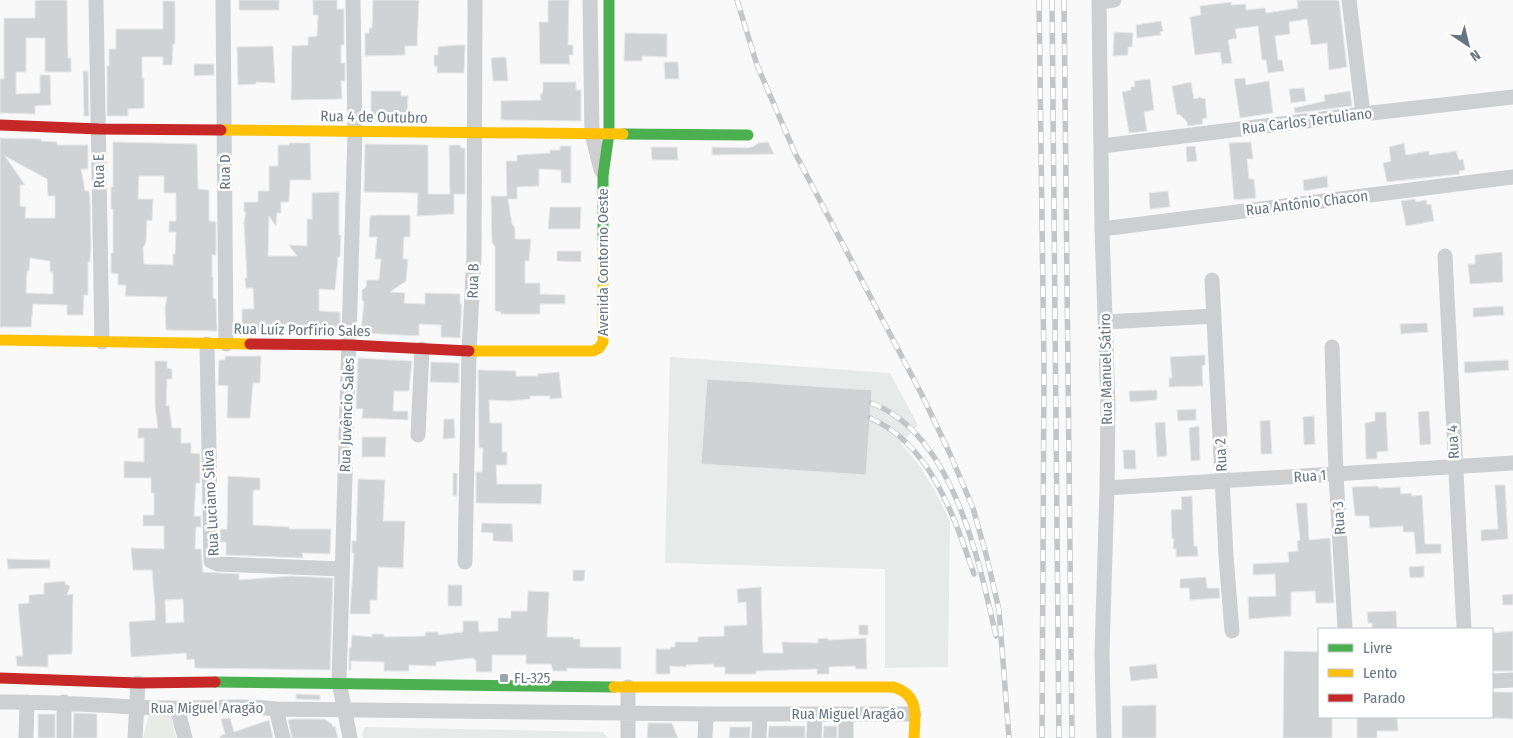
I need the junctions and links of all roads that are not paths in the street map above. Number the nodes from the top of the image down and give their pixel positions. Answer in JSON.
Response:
{"nodes":[{"id":1,"x":96,"y":0,"type":"edge"},
{"id":2,"x":223,"y":0,"type":"edge"},
{"id":3,"x":353,"y":0,"type":"edge"},
{"id":4,"x":475,"y":0,"type":"edge"},
{"id":5,"x":590,"y":0,"type":"edge"},
{"id":6,"x":609,"y":0,"type":"edge"},
{"id":7,"x":1349,"y":0,"type":"edge"},
{"id":8,"x":1104,"y":1,"type":"edge"},
{"id":9,"x":1513,"y":97,"type":"edge"},
{"id":10,"x":1363,"y":114,"type":"junction"},
{"id":11,"x":0,"y":125,"type":"edge"},
{"id":12,"x":99,"y":129,"type":"junction"},
{"id":13,"x":224,"y":130,"type":"junction"},
{"id":14,"x":355,"y":132,"type":"junction"},
{"id":15,"x":475,"y":133,"type":"junction"},
{"id":16,"x":592,"y":134,"type":"junction"},
{"id":17,"x":608,"y":134,"type":"junction"},
{"id":18,"x":748,"y":135,"type":"dead end"},
{"id":19,"x":1102,"y":146,"type":"junction"},
{"id":20,"x":603,"y":176,"type":"junction"},
{"id":21,"x":1513,"y":177,"type":"edge"},
{"id":22,"x":1102,"y":228,"type":"junction"},
{"id":23,"x":1445,"y":256,"type":"dead end"},
{"id":24,"x":1212,"y":280,"type":"dead end"},
{"id":25,"x":1214,"y":316,"type":"junction"},
{"id":26,"x":1105,"y":322,"type":"junction"},
{"id":27,"x":0,"y":340,"type":"edge"},
{"id":28,"x":102,"y":342,"type":"junction"},
{"id":29,"x":206,"y":344,"type":"junction"},
{"id":30,"x":226,"y":344,"type":"junction"},
{"id":31,"x":350,"y":345,"type":"junction"},
{"id":32,"x":602,"y":347,"type":"joint"},
{"id":33,"x":1332,"y":347,"type":"dead end"},
{"id":34,"x":422,"y":349,"type":"junction"},
{"id":35,"x":469,"y":351,"type":"junction"},
{"id":36,"x":418,"y":435,"type":"dead end"},
{"id":37,"x":1513,"y":463,"type":"edge"},
{"id":38,"x":1454,"y":467,"type":"junction"},
{"id":39,"x":1336,"y":475,"type":"junction"},
{"id":40,"x":1223,"y":482,"type":"junction"},
{"id":41,"x":1107,"y":488,"type":"junction"},
{"id":42,"x":465,"y":562,"type":"dead end"},
{"id":43,"x":342,"y":570,"type":"junction"},
{"id":44,"x":1345,"y":628,"type":"edge"},
{"id":45,"x":1464,"y":628,"type":"edge"},
{"id":46,"x":1232,"y":631,"type":"dead end"},
{"id":47,"x":0,"y":678,"type":"edge"},
{"id":48,"x":1513,"y":680,"type":"edge"},
{"id":49,"x":256,"y":681,"type":"junction"},
{"id":50,"x":1493,"y":681,"type":"edge"},
{"id":51,"x":339,"y":682,"type":"junction"},
{"id":52,"x":138,"y":683,"type":"junction"},
{"id":53,"x":415,"y":684,"type":"junction"},
{"id":54,"x":718,"y":686,"type":"junction"},
{"id":55,"x":628,"y":687,"type":"junction"},
{"id":56,"x":0,"y":702,"type":"edge"},
{"id":57,"x":27,"y":702,"type":"junction"},
{"id":58,"x":64,"y":702,"type":"junction"},
{"id":59,"x":258,"y":706,"type":"junction"},
{"id":60,"x":136,"y":708,"type":"junction"},
{"id":61,"x":177,"y":708,"type":"junction"},
{"id":62,"x":276,"y":709,"type":"junction"},
{"id":63,"x":343,"y":709,"type":"junction"},
{"id":64,"x":415,"y":710,"type":"junction"},
{"id":65,"x":628,"y":712,"type":"junction"},
{"id":66,"x":712,"y":714,"type":"junction"},
{"id":67,"x":760,"y":714,"type":"junction"},
{"id":68,"x":814,"y":714,"type":"junction"},
{"id":69,"x":846,"y":714,"type":"junction"},
{"id":70,"x":914,"y":714,"type":"junction"},
{"id":71,"x":26,"y":738,"type":"edge"},
{"id":72,"x":64,"y":738,"type":"edge"},
{"id":73,"x":135,"y":738,"type":"edge"},
{"id":74,"x":185,"y":738,"type":"edge"},
{"id":75,"x":283,"y":738,"type":"edge"},
{"id":76,"x":350,"y":738,"type":"edge"},
{"id":77,"x":628,"y":738,"type":"edge"},
{"id":78,"x":705,"y":738,"type":"edge"},
{"id":79,"x":759,"y":738,"type":"edge"},
{"id":80,"x":814,"y":738,"type":"edge"},
{"id":81,"x":846,"y":738,"type":"edge"},
{"id":82,"x":914,"y":738,"type":"edge"},
{"id":83,"x":1104,"y":738,"type":"edge"}],
"edges":[{"from":1,"to":12,"type":"street","name":"Rua E"},
{"from":2,"to":13,"type":"street","name":"Rua D"},
{"from":3,"to":14,"type":"street","name":"Rua Juvêncio Sales"},
{"from":4,"to":15,"type":"street","name":"Rua B"},
{"from":5,"to":16,"type":"street","name":"Avenida Contorno Oeste"},
{"from":6,"to":17,"type":"street","name":"Avenida Contorno Oeste"},
{"from":7,"to":10,"type":"street"},
{"from":8,"to":19,"type":"street","name":"Rua Manuel Sátiro"},
{"from":9,"to":10,"type":"street","name":"Rua Carlos Tertuliano"},
{"from":10,"to":19,"type":"street","name":"Rua Carlos Tertuliano"},
{"from":11,"to":12,"type":"street","name":"Rua 4 de Outubro"},
{"from":12,"to":13,"type":"street","name":"Rua 4 de Outubro"},
{"from":12,"to":28,"type":"street","name":"Rua E"},
{"from":13,"to":14,"type":"street","name":"Rua 4 de Outubro"},
{"from":13,"to":30,"type":"street","name":"Rua D"},
{"from":14,"to":15,"type":"street","name":"Rua 4 de Outubro"},
{"from":14,"to":31,"type":"street","name":"Rua Juvêncio Sales"},
{"from":15,"to":16,"type":"street","name":"Rua 4 de Outubro"},
{"from":15,"to":35,"type":"street","name":"Rua B"},
{"from":16,"to":17,"type":"street","name":"Rua 4 de Outubro"},
{"from":16,"to":20,"type":"street","name":"Avenida Contorno Oeste"},
{"from":17,"to":18,"type":"street","name":"Rua 4 de Outubro"},
{"from":17,"to":20,"type":"street","name":"Avenida Contorno Oeste"},
{"from":19,"to":22,"type":"street","name":"Rua Manuel Sátiro"},
{"from":20,"to":32,"type":"street","name":"Avenida Contorno Oeste"},
{"from":21,"to":22,"type":"street","name":"Rua Antônio Chacon"},
{"from":22,"to":26,"type":"street","name":"Rua Manuel Sátiro"},
{"from":23,"to":38,"type":"street","name":"Rua 4"},
{"from":24,"to":25,"type":"street","name":"Rua 2"},
{"from":25,"to":26,"type":"street"},
{"from":25,"to":40,"type":"street","name":"Rua 2"},
{"from":26,"to":41,"type":"street","name":"Rua Manuel Sátiro"},
{"from":27,"to":28,"type":"street","name":"Rua Luíz Porfírio Sales"},
{"from":28,"to":29,"type":"street","name":"Rua Luíz Porfírio Sales"},
{"from":29,"to":30,"type":"street","name":"Rua Luíz Porfírio Sales"},
{"from":29,"to":43,"type":"street","name":"Rua Luciano Silva"},
{"from":30,"to":31,"type":"street","name":"Rua Luíz Porfírio Sales"},
{"from":31,"to":34,"type":"street","name":"Rua Luíz Porfírio Sales"},
{"from":31,"to":43,"type":"street","name":"Rua Juvêncio Sales"},
{"from":32,"to":35,"type":"street","name":"Rua Luíz Porfírio Sales"},
{"from":33,"to":39,"type":"street","name":"Rua 3"},
{"from":34,"to":35,"type":"street","name":"Rua Luíz Porfírio Sales"},
{"from":34,"to":36,"type":"street"},
{"from":35,"to":42,"type":"street","name":"Rua B"},
{"from":37,"to":38,"type":"street","name":"Rua 1"},
{"from":38,"to":39,"type":"street","name":"Rua 1"},
{"from":38,"to":45,"type":"street","name":"Rua 4"},
{"from":39,"to":40,"type":"street","name":"Rua 1"},
{"from":39,"to":44,"type":"street","name":"Rua 3"},
{"from":40,"to":41,"type":"street","name":"Rua 1"},
{"from":40,"to":46,"type":"street","name":"Rua 2"},
{"from":41,"to":83,"type":"street","name":"Rua Manuel Sátiro"},
{"from":43,"to":51,"type":"street","name":"Rua Juvêncio Sales"},
{"from":47,"to":52,"type":"street","name":"Rua Miguel Aragão"},
{"from":48,"to":50,"type":"street"},
{"from":49,"to":51,"type":"street","name":"Rua Miguel Aragão"},
{"from":49,"to":52,"type":"street","name":"Rua Miguel Aragão"},
{"from":49,"to":59,"type":"street"},
{"from":51,"to":53,"type":"street","name":"Rua Miguel Aragão"},
{"from":51,"to":63,"type":"street","name":"Rua Juvêncio Sales"},
{"from":52,"to":60,"type":"street"},
{"from":53,"to":55,"type":"street","name":"Rua Miguel Aragão"},
{"from":53,"to":64,"type":"street"},
{"from":54,"to":55,"type":"street","name":"Rua Miguel Aragão"},
{"from":54,"to":66,"type":"street"},
{"from":54,"to":70,"type":"street","name":"Rua Miguel Aragão"},
{"from":55,"to":65,"type":"street"},
{"from":56,"to":57,"type":"street","name":"Rua Miguel Aragão"},
{"from":57,"to":58,"type":"street","name":"Rua Miguel Aragão"},
{"from":57,"to":71,"type":"street"},
{"from":58,"to":60,"type":"street","name":"Rua Miguel Aragão"},
{"from":58,"to":72,"type":"street"},
{"from":59,"to":61,"type":"street","name":"Rua Miguel Aragão"},
{"from":59,"to":62,"type":"street","name":"Rua Miguel Aragão"},
{"from":60,"to":61,"type":"street","name":"Rua Miguel Aragão"},
{"from":60,"to":73,"type":"street"},
{"from":61,"to":74,"type":"street"},
{"from":62,"to":63,"type":"street","name":"Rua Miguel Aragão"},
{"from":62,"to":75,"type":"street"},
{"from":63,"to":64,"type":"street","name":"Rua Miguel Aragão"},
{"from":63,"to":76,"type":"street","name":"Rua Juvêncio Sales"},
{"from":64,"to":65,"type":"street","name":"Rua Miguel Aragão"},
{"from":65,"to":66,"type":"street","name":"Rua Miguel Aragão"},
{"from":65,"to":77,"type":"street"},
{"from":66,"to":67,"type":"street","name":"Rua Miguel Aragão"},
{"from":66,"to":78,"type":"street"},
{"from":67,"to":68,"type":"street","name":"Rua Miguel Aragão"},
{"from":67,"to":79,"type":"street"},
{"from":68,"to":69,"type":"street","name":"Rua Miguel Aragão"},
{"from":68,"to":80,"type":"street"},
{"from":69,"to":70,"type":"street","name":"Rua Miguel Aragão"},
{"from":69,"to":81,"type":"street"},
{"from":70,"to":82,"type":"street"}]}
